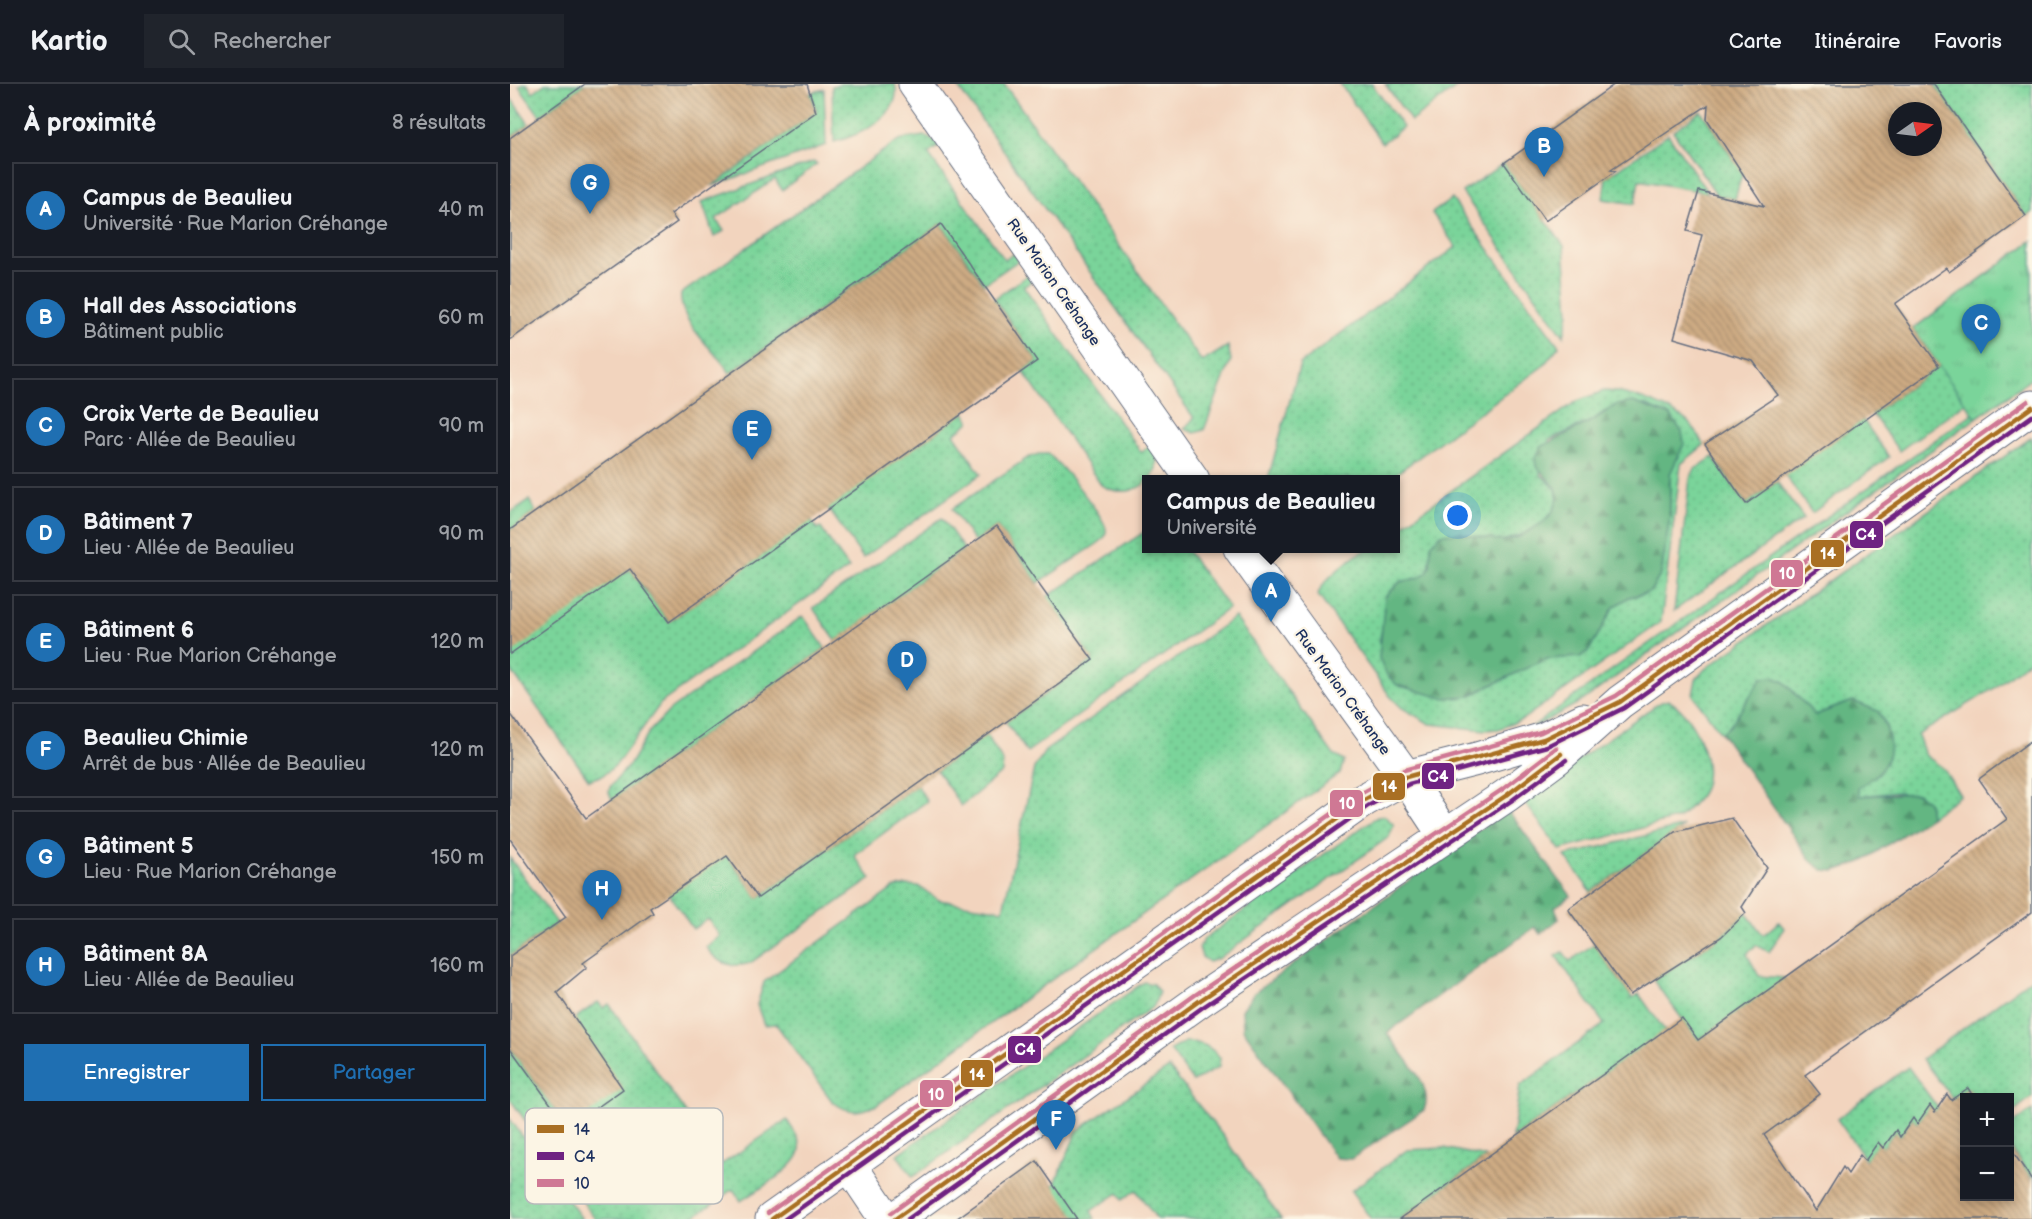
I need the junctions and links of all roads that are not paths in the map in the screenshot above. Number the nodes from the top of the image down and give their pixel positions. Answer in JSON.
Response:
{"nodes":[{"id":1,"x":915,"y":84,"type":"edge"},
{"id":2,"x":2032,"y":407,"type":"edge"},
{"id":3,"x":1190,"y":475,"type":"edge"},
{"id":4,"x":1243,"y":553,"type":"edge"},
{"id":5,"x":1620,"y":702,"type":"junction"},
{"id":6,"x":1406,"y":777,"type":"junction"},
{"id":7,"x":1445,"y":836,"type":"junction"},
{"id":8,"x":849,"y":1164,"type":"junction"},
{"id":9,"x":772,"y":1219,"type":"edge"},
{"id":10,"x":885,"y":1219,"type":"edge"},
{"id":11,"x":895,"y":1219,"type":"edge"}],
"edges":[{"from":1,"to":3,"type":"street","name":"Rue Marion Créhange"},
{"from":2,"to":5,"type":"street"},
{"from":4,"to":6,"type":"street","name":"Rue Marion Créhange"},
{"from":5,"to":6,"type":"street"},
{"from":5,"to":7,"type":"street"},
{"from":6,"to":7,"type":"street","name":"Rue Marion Créhange"},
{"from":6,"to":8,"type":"street"},
{"from":7,"to":11,"type":"street"},
{"from":8,"to":9,"type":"street"},
{"from":8,"to":10,"type":"street"}]}
